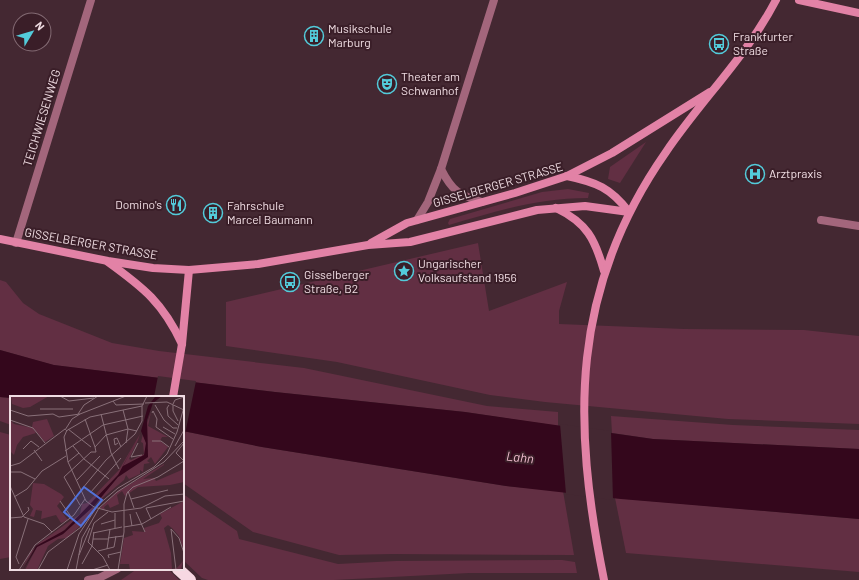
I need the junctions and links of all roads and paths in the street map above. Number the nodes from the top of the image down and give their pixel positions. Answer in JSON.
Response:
{"nodes":[{"id":1,"x":91,"y":0,"type":"edge"},
{"id":2,"x":494,"y":0,"type":"edge"},
{"id":3,"x":776,"y":0,"type":"edge"},
{"id":4,"x":799,"y":0,"type":"edge"},
{"id":5,"x":859,"y":13,"type":"edge"},
{"id":6,"x":715,"y":88,"type":"junction"},
{"id":7,"x":441,"y":169,"type":"junction"},
{"id":8,"x":567,"y":176,"type":"junction"},
{"id":9,"x":482,"y":202,"type":"junction"},
{"id":10,"x":556,"y":208,"type":"junction"},
{"id":11,"x":629,"y":212,"type":"junction"},
{"id":12,"x":418,"y":220,"type":"junction"},
{"id":13,"x":821,"y":220,"type":"dead end"},
{"id":14,"x":859,"y":226,"type":"edge"},
{"id":15,"x":0,"y":239,"type":"edge"},
{"id":16,"x":16,"y":243,"type":"junction"},
{"id":17,"x":368,"y":245,"type":"junction"},
{"id":18,"x":108,"y":261,"type":"junction"},
{"id":19,"x":189,"y":270,"type":"junction"},
{"id":20,"x":604,"y":271,"type":"junction"},
{"id":21,"x":182,"y":344,"type":"junction"},
{"id":22,"x":174,"y":396,"type":"edge"},
{"id":23,"x":115,"y":570,"type":"edge"},
{"id":24,"x":179,"y":570,"type":"edge"},
{"id":25,"x":88,"y":580,"type":"edge"},
{"id":26,"x":190,"y":580,"type":"edge"},
{"id":27,"x":604,"y":580,"type":"edge"}],
"edges":[{"from":1,"to":16,"type":"street","name":"TEICHWIESENWEG"},
{"from":2,"to":7,"type":"street"},
{"from":3,"to":6,"type":"main road"},
{"from":4,"to":5,"type":"main road"},
{"from":6,"to":8,"type":"main road"},
{"from":6,"to":11,"type":"main road"},
{"from":7,"to":9,"type":"street"},
{"from":7,"to":12,"type":"street"},
{"from":8,"to":9,"type":"main road","name":"GISSELBERGER STRASSE"},
{"from":8,"to":11,"type":"main road","name":"GISSELBERGER STRASSE"},
{"from":9,"to":12,"type":"main road","name":"GISSELBERGER STRASSE"},
{"from":10,"to":11,"type":"main road","name":"GISSELBERGER STRASSE"},
{"from":10,"to":17,"type":"main road","name":"GISSELBERGER STRASSE"},
{"from":10,"to":20,"type":"main road"},
{"from":11,"to":20,"type":"main road"},
{"from":12,"to":17,"type":"main road","name":"GISSELBERGER STRASSE"},
{"from":13,"to":14,"type":"street"},
{"from":15,"to":16,"type":"main road","name":"GISSELBERGER STRASSE"},
{"from":16,"to":18,"type":"main road","name":"GISSELBERGER STRASSE"},
{"from":17,"to":19,"type":"main road","name":"GISSELBERGER STRASSE"},
{"from":18,"to":19,"type":"main road","name":"GISSELBERGER STRASSE"},
{"from":18,"to":21,"type":"main road"},
{"from":19,"to":21,"type":"main road"},
{"from":20,"to":27,"type":"main road"},
{"from":21,"to":22,"type":"main road"},
{"from":23,"to":25,"type":"street"},
{"from":24,"to":26,"type":"highway"}]}
